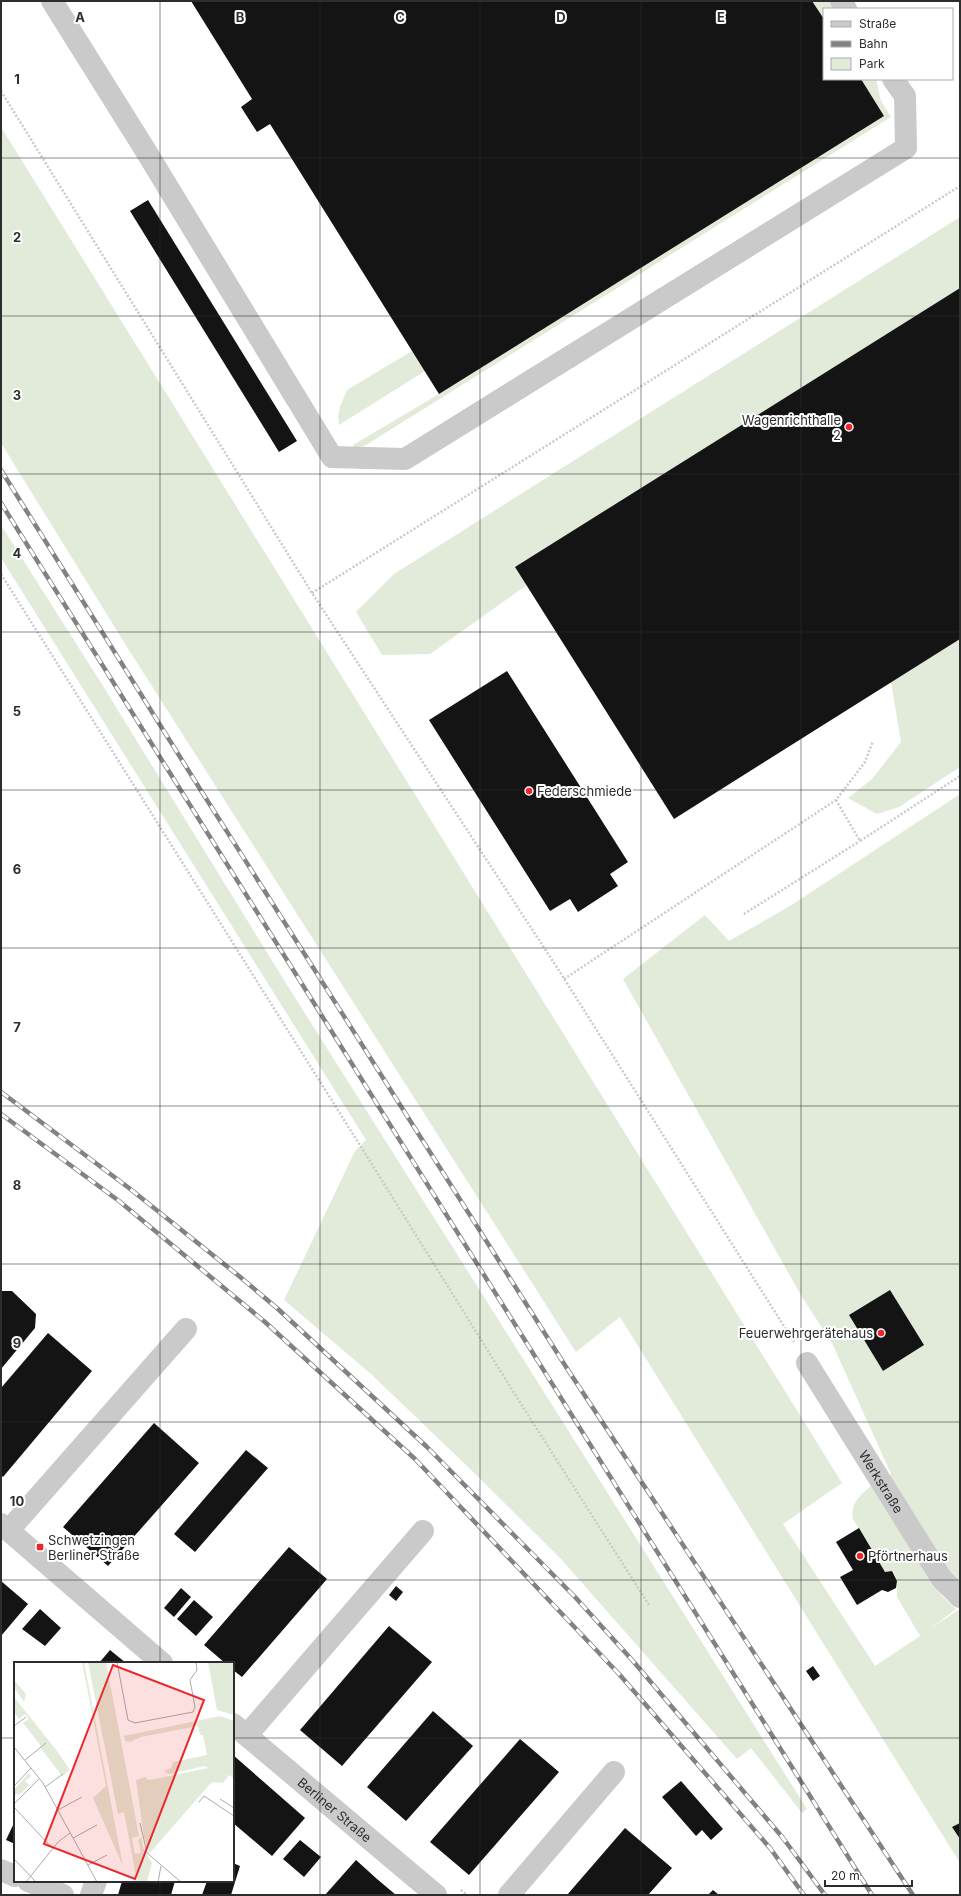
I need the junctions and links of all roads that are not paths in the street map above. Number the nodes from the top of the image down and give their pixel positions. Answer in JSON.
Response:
{"nodes":[{"id":1,"x":52,"y":1,"type":"edge"},
{"id":2,"x":894,"y":80,"type":"edge"},
{"id":3,"x":186,"y":1329,"type":"dead end"},
{"id":4,"x":807,"y":1363,"type":"road end"},
{"id":5,"x":5,"y":1527,"type":"edge"},
{"id":6,"x":423,"y":1531,"type":"dead end"},
{"id":7,"x":960,"y":1597,"type":"edge"},
{"id":8,"x":161,"y":1662,"type":"edge"},
{"id":9,"x":240,"y":1729,"type":"edge"},
{"id":10,"x":614,"y":1772,"type":"dead end"},
{"id":11,"x":1,"y":1870,"type":"edge"},
{"id":12,"x":14,"y":1876,"type":"edge"},
{"id":13,"x":30,"y":1882,"type":"edge"},
{"id":14,"x":96,"y":1882,"type":"edge"},
{"id":15,"x":63,"y":1895,"type":"edge"},
{"id":16,"x":91,"y":1895,"type":"edge"},
{"id":17,"x":436,"y":1895,"type":"edge"},
{"id":18,"x":509,"y":1895,"type":"edge"}],
"edges":[{"from":1,"to":2,"type":"street"},
{"from":3,"to":5,"type":"street"},
{"from":4,"to":7,"type":"street","name":"Werkstraße"},
{"from":5,"to":8,"type":"street"},
{"from":6,"to":9,"type":"street"},
{"from":9,"to":17,"type":"street","name":"Berliner Straße"},
{"from":10,"to":18,"type":"street"},
{"from":11,"to":12,"type":"street"},
{"from":13,"to":15,"type":"street"},
{"from":14,"to":16,"type":"street"}]}
